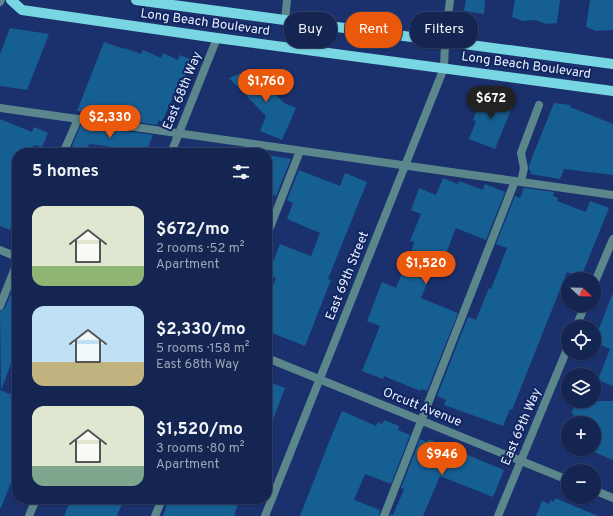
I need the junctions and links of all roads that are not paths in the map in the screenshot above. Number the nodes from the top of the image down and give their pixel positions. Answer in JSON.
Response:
{"nodes":[{"id":1,"x":12,"y":0,"type":"edge"},
{"id":2,"x":136,"y":0,"type":"edge"},
{"id":3,"x":287,"y":0,"type":"edge"},
{"id":4,"x":450,"y":0,"type":"edge"},
{"id":5,"x":285,"y":12,"type":"edge"},
{"id":6,"x":449,"y":12,"type":"edge"},
{"id":7,"x":284,"y":20,"type":"edge"},
{"id":8,"x":337,"y":27,"type":"edge"},
{"id":9,"x":410,"y":37,"type":"edge"},
{"id":10,"x":217,"y":38,"type":"junction"},
{"id":11,"x":478,"y":46,"type":"edge"},
{"id":12,"x":445,"y":48,"type":"edge"},
{"id":13,"x":613,"y":64,"type":"edge"},
{"id":14,"x":444,"y":68,"type":"junction"},
{"id":15,"x":613,"y":91,"type":"edge"},
{"id":16,"x":539,"y":105,"type":"dead end"},
{"id":17,"x":0,"y":108,"type":"edge"},
{"id":18,"x":78,"y":119,"type":"junction"},
{"id":19,"x":179,"y":133,"type":"junction"},
{"id":20,"x":65,"y":148,"type":"edge"},
{"id":21,"x":173,"y":148,"type":"edge"},
{"id":22,"x":300,"y":150,"type":"junction"},
{"id":23,"x":405,"y":166,"type":"junction"},
{"id":24,"x":518,"y":182,"type":"junction"},
{"id":25,"x":613,"y":195,"type":"edge"},
{"id":26,"x":272,"y":222,"type":"edge"},
{"id":27,"x":613,"y":239,"type":"edge"},
{"id":28,"x":0,"y":250,"type":"edge"},
{"id":29,"x":12,"y":255,"type":"edge"},
{"id":30,"x":599,"y":272,"type":"edge"},
{"id":31,"x":12,"y":276,"type":"edge"},
{"id":32,"x":0,"y":306,"type":"edge"},
{"id":33,"x":272,"y":360,"type":"edge"},
{"id":34,"x":562,"y":360,"type":"edge"},
{"id":35,"x":320,"y":380,"type":"junction"},
{"id":36,"x":421,"y":420,"type":"junction"},
{"id":37,"x":520,"y":460,"type":"junction"},
{"id":38,"x":561,"y":477,"type":"edge"},
{"id":39,"x":601,"y":493,"type":"edge"},
{"id":40,"x":613,"y":498,"type":"edge"},
{"id":41,"x":272,"y":499,"type":"edge"},
{"id":42,"x":34,"y":504,"type":"edge"},
{"id":43,"x":160,"y":504,"type":"edge"},
{"id":44,"x":270,"y":504,"type":"edge"},
{"id":45,"x":29,"y":516,"type":"edge"},
{"id":46,"x":155,"y":516,"type":"edge"},
{"id":47,"x":265,"y":516,"type":"edge"},
{"id":48,"x":384,"y":516,"type":"edge"},
{"id":49,"x":498,"y":516,"type":"edge"}],
"edges":[{"from":1,"to":10,"type":"main road","name":"Long Beach Boulevard"},
{"from":2,"to":7,"type":"main road","name":"Long Beach Boulevard"},
{"from":3,"to":5,"type":"street"},
{"from":4,"to":6,"type":"street","name":"East 69th Street"},
{"from":8,"to":9,"type":"main road","name":"Long Beach Boulevard"},
{"from":10,"to":14,"type":"main road","name":"Long Beach Boulevard"},
{"from":10,"to":19,"type":"street","name":"East 68th Way"},
{"from":11,"to":13,"type":"main road","name":"Long Beach Boulevard"},
{"from":12,"to":14,"type":"street","name":"East 69th Street"},
{"from":14,"to":15,"type":"main road","name":"Long Beach Boulevard"},
{"from":14,"to":23,"type":"street","name":"East 69th Street"},
{"from":16,"to":24,"type":"street"},
{"from":17,"to":18,"type":"street"},
{"from":18,"to":19,"type":"street"},
{"from":18,"to":20,"type":"street"},
{"from":19,"to":21,"type":"street","name":"East 68th Way"},
{"from":19,"to":22,"type":"street"},
{"from":22,"to":23,"type":"street"},
{"from":22,"to":26,"type":"street"},
{"from":23,"to":24,"type":"street"},
{"from":23,"to":35,"type":"street","name":"East 69th Street"},
{"from":24,"to":25,"type":"street"},
{"from":24,"to":36,"type":"street"},
{"from":27,"to":30,"type":"street"},
{"from":28,"to":29,"type":"street"},
{"from":31,"to":32,"type":"street"},
{"from":33,"to":35,"type":"street","name":"Orcutt Avenue"},
{"from":34,"to":37,"type":"street","name":"East 69th Way"},
{"from":35,"to":36,"type":"street","name":"Orcutt Avenue"},
{"from":35,"to":41,"type":"street","name":"East 69th Street"},
{"from":36,"to":37,"type":"street","name":"Orcutt Avenue"},
{"from":36,"to":48,"type":"street"},
{"from":37,"to":38,"type":"street","name":"Orcutt Avenue"},
{"from":37,"to":49,"type":"street","name":"East 69th Way"},
{"from":39,"to":40,"type":"street"},
{"from":42,"to":45,"type":"street"},
{"from":43,"to":46,"type":"street"},
{"from":44,"to":47,"type":"street","name":"East 69th Street"}]}
